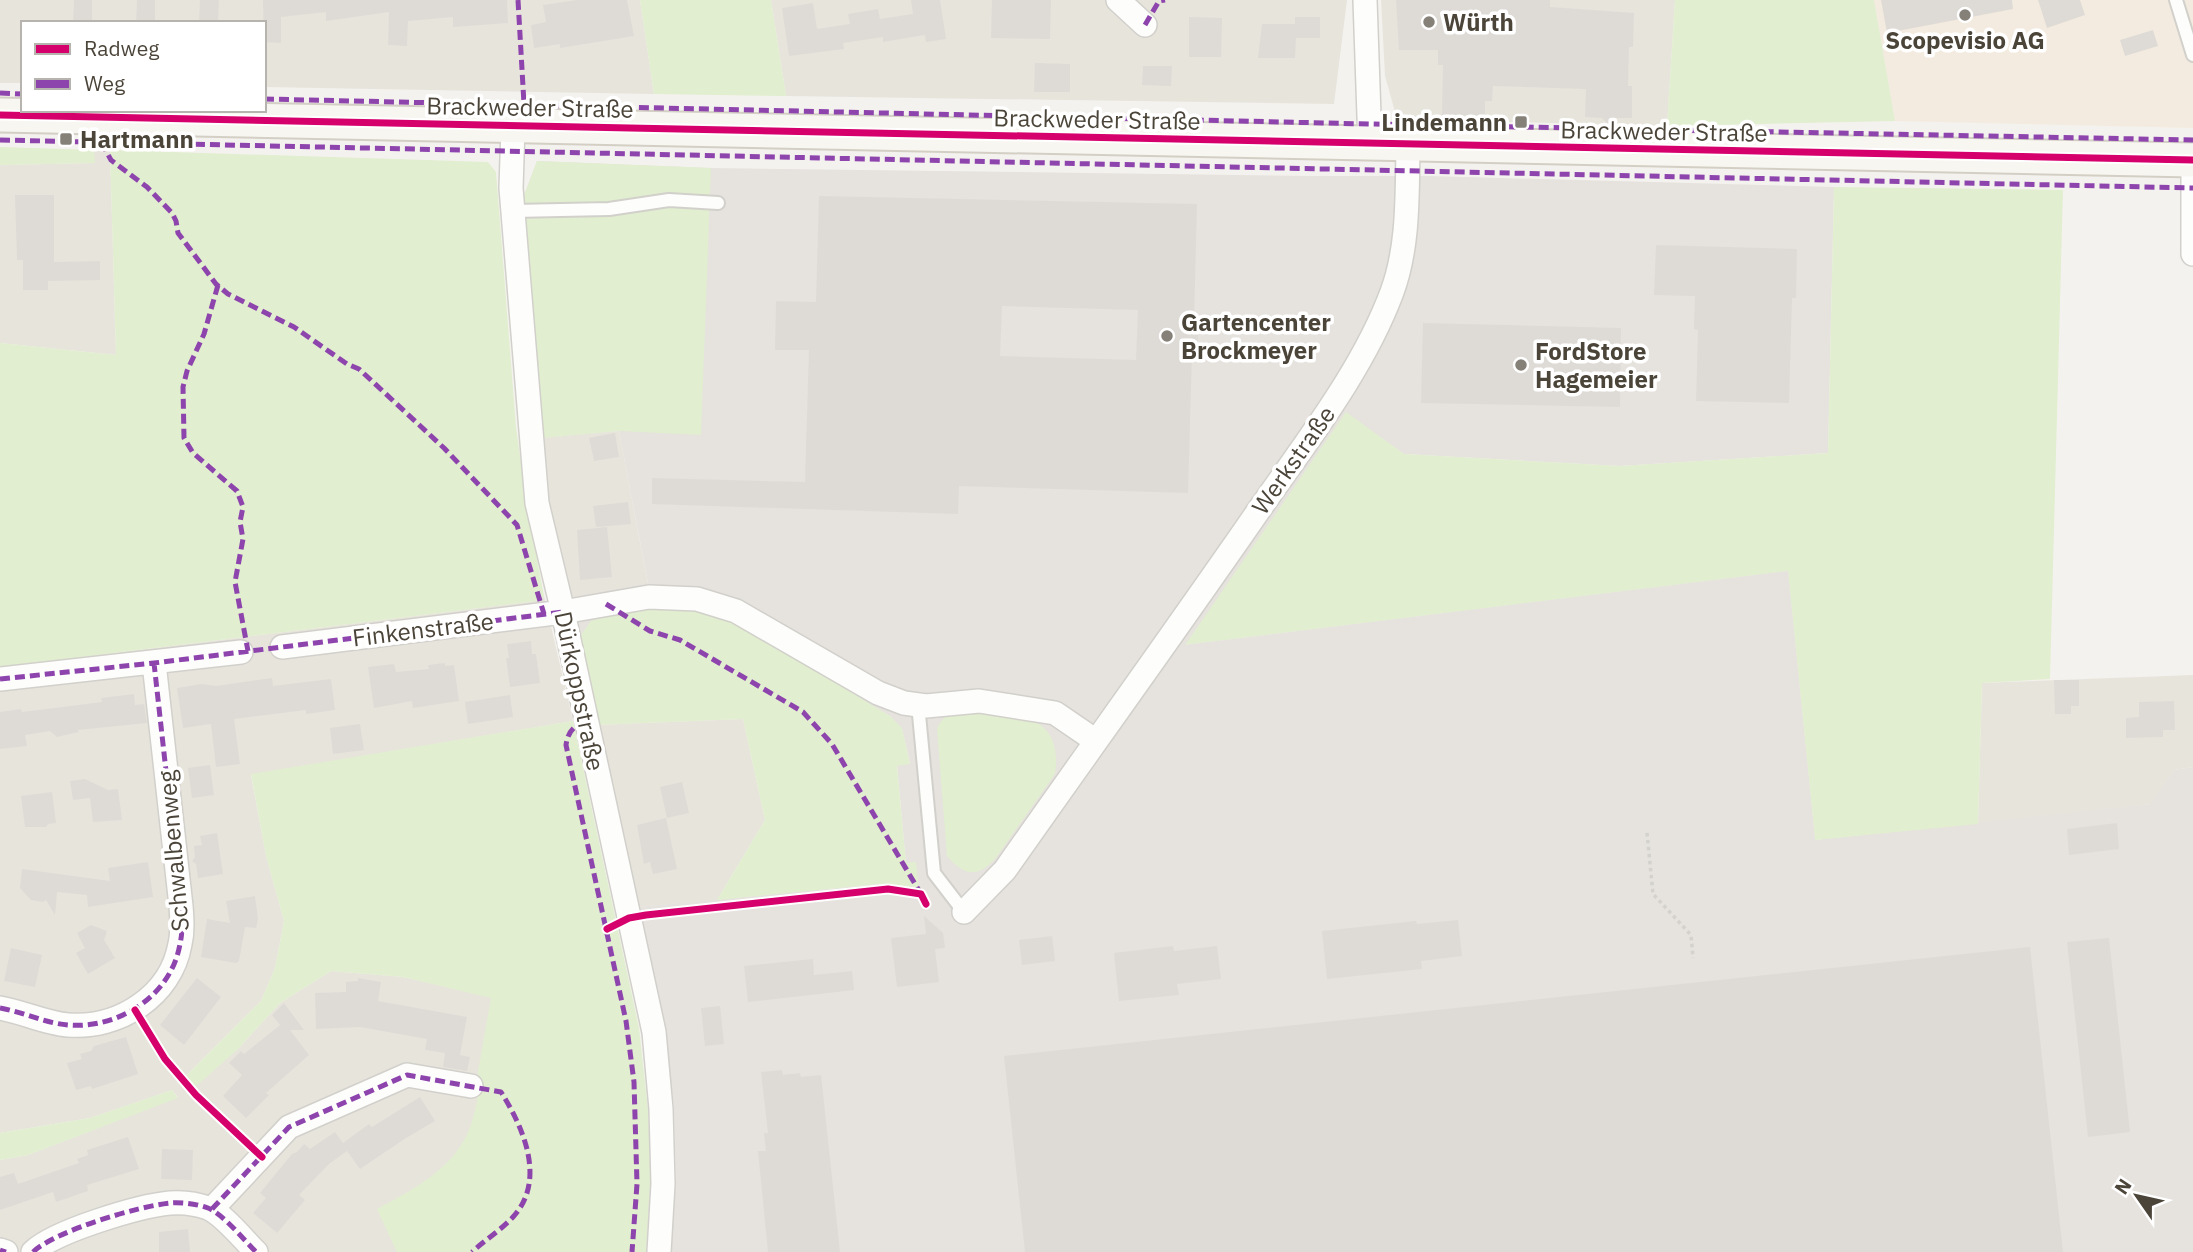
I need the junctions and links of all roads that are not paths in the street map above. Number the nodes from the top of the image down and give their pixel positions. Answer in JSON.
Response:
{"nodes":[{"id":1,"x":1118,"y":0,"type":"edge"},
{"id":2,"x":1365,"y":0,"type":"edge"},
{"id":3,"x":2176,"y":0,"type":"edge"},
{"id":4,"x":1145,"y":26,"type":"dead end"},
{"id":5,"x":2193,"y":55,"type":"edge"},
{"id":6,"x":0,"y":115,"type":"edge"},
{"id":7,"x":513,"y":127,"type":"junction"},
{"id":8,"x":1370,"y":145,"type":"junction"},
{"id":9,"x":1408,"y":145,"type":"junction"},
{"id":10,"x":2193,"y":160,"type":"edge"},
{"id":11,"x":718,"y":203,"type":"dead end"},
{"id":12,"x":513,"y":211,"type":"junction"},
{"id":13,"x":2193,"y":254,"type":"edge"},
{"id":14,"x":563,"y":612,"type":"junction"},
{"id":15,"x":282,"y":647,"type":"dead end"},
{"id":16,"x":241,"y":652,"type":"dead end"},
{"id":17,"x":154,"y":663,"type":"junction"},
{"id":18,"x":0,"y":679,"type":"edge"},
{"id":19,"x":918,"y":704,"type":"junction"},
{"id":20,"x":1096,"y":741,"type":"junction"},
{"id":21,"x":964,"y":912,"type":"joint"},
{"id":22,"x":0,"y":1008,"type":"edge"},
{"id":23,"x":471,"y":1086,"type":"dead end"},
{"id":24,"x":212,"y":1209,"type":"junction"},
{"id":25,"x":0,"y":1251,"type":"edge"},
{"id":26,"x":6,"y":1252,"type":"edge"},
{"id":27,"x":33,"y":1252,"type":"edge"},
{"id":28,"x":256,"y":1252,"type":"edge"},
{"id":29,"x":659,"y":1252,"type":"edge"}],
"edges":[{"from":1,"to":4,"type":"street"},
{"from":2,"to":8,"type":"street"},
{"from":3,"to":5,"type":"lane"},
{"from":6,"to":7,"type":"street","name":"Brackweder Straße"},
{"from":7,"to":8,"type":"street","name":"Brackweder Straße"},
{"from":7,"to":12,"type":"street","name":"Dürkoppstraße"},
{"from":8,"to":9,"type":"street","name":"Brackweder Straße"},
{"from":9,"to":10,"type":"street","name":"Brackweder Straße"},
{"from":9,"to":20,"type":"street","name":"Werkstraße"},
{"from":10,"to":13,"type":"street"},
{"from":11,"to":12,"type":"lane"},
{"from":12,"to":14,"type":"street","name":"Dürkoppstraße"},
{"from":14,"to":15,"type":"street","name":"Finkenstraße"},
{"from":14,"to":19,"type":"street"},
{"from":14,"to":29,"type":"street","name":"Dürkoppstraße"},
{"from":16,"to":17,"type":"street"},
{"from":17,"to":18,"type":"street"},
{"from":17,"to":22,"type":"street","name":"Schwalbenweg"},
{"from":19,"to":20,"type":"street"},
{"from":19,"to":21,"type":"lane"},
{"from":20,"to":21,"type":"street","name":"Werkstraße"},
{"from":23,"to":24,"type":"street"},
{"from":24,"to":27,"type":"street"},
{"from":24,"to":28,"type":"street"},
{"from":25,"to":26,"type":"street"}]}
